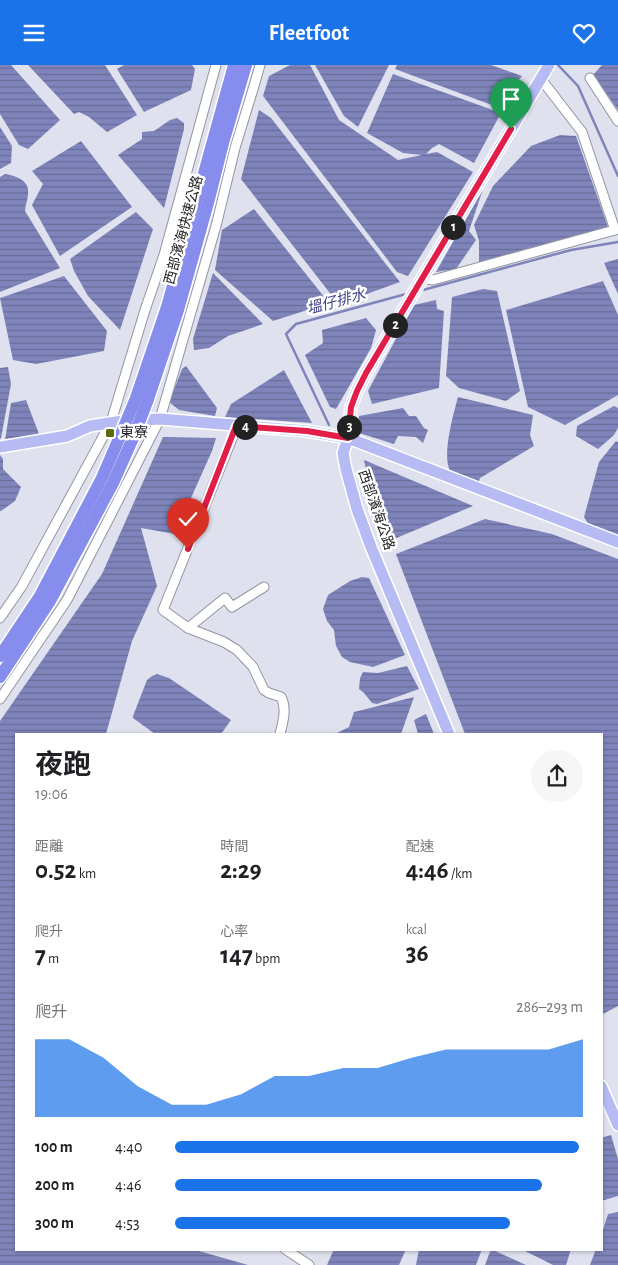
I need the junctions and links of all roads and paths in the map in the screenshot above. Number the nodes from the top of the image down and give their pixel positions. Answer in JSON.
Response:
{"nodes":[{"id":1,"x":216,"y":65,"type":"edge"},
{"id":2,"x":234,"y":65,"type":"edge"},
{"id":3,"x":246,"y":65,"type":"edge"},
{"id":4,"x":260,"y":65,"type":"edge"},
{"id":5,"x":548,"y":66,"type":"edge"},
{"id":6,"x":590,"y":78,"type":"dead end"},
{"id":7,"x":541,"y":79,"type":"junction"},
{"id":8,"x":618,"y":121,"type":"edge"},
{"id":9,"x":616,"y":230,"type":"edge"},
{"id":10,"x":422,"y":278,"type":"junction"},
{"id":11,"x":141,"y":400,"type":"junction"},
{"id":12,"x":160,"y":419,"type":"junction"},
{"id":13,"x":111,"y":423,"type":"junction"},
{"id":14,"x":236,"y":426,"type":"junction"},
{"id":15,"x":127,"y":436,"type":"junction"},
{"id":16,"x":348,"y":438,"type":"junction"},
{"id":17,"x":0,"y":447,"type":"edge"},
{"id":18,"x":618,"y":542,"type":"edge"},
{"id":19,"x":264,"y":587,"type":"dead end"},
{"id":20,"x":0,"y":618,"type":"edge"},
{"id":21,"x":188,"y":628,"type":"junction"},
{"id":22,"x":0,"y":656,"type":"edge"},
{"id":23,"x":0,"y":677,"type":"edge"},
{"id":24,"x":0,"y":699,"type":"edge"},
{"id":25,"x":280,"y":733,"type":"edge"},
{"id":26,"x":450,"y":733,"type":"edge"},
{"id":27,"x":603,"y":1091,"type":"edge"},
{"id":28,"x":618,"y":1125,"type":"edge"},
{"id":29,"x":289,"y":1251,"type":"edge"},
{"id":30,"x":309,"y":1265,"type":"edge"}],
"edges":[{"from":1,"to":13,"type":"street"},
{"from":2,"to":11,"type":"highway","name":"西部濱海快速公路"},
{"from":3,"to":11,"type":"highway","name":"西部濱海快速公路"},
{"from":4,"to":12,"type":"street"},
{"from":5,"to":7,"type":"main road","name":"西部濱海公路"},
{"from":6,"to":8,"type":"street"},
{"from":7,"to":9,"type":"street"},
{"from":7,"to":10,"type":"main road","name":"西部濱海公路"},
{"from":9,"to":10,"type":"street"},
{"from":10,"to":16,"type":"main road","name":"西部濱海公路"},
{"from":11,"to":15,"type":"highway","bridge":true},
{"from":12,"to":13,"type":"main road"},
{"from":12,"to":14,"type":"main road"},
{"from":12,"to":24,"type":"street"},
{"from":13,"to":17,"type":"main road"},
{"from":13,"to":20,"type":"street"},
{"from":14,"to":16,"type":"main road"},
{"from":14,"to":21,"type":"street"},
{"from":15,"to":22,"type":"highway"},
{"from":15,"to":23,"type":"highway"},
{"from":16,"to":18,"type":"main road"},
{"from":16,"to":26,"type":"main road","name":"西部濱海公路"},
{"from":19,"to":21,"type":"street"},
{"from":21,"to":25,"type":"street"},
{"from":27,"to":28,"type":"main road"},
{"from":29,"to":30,"type":"street"}]}
